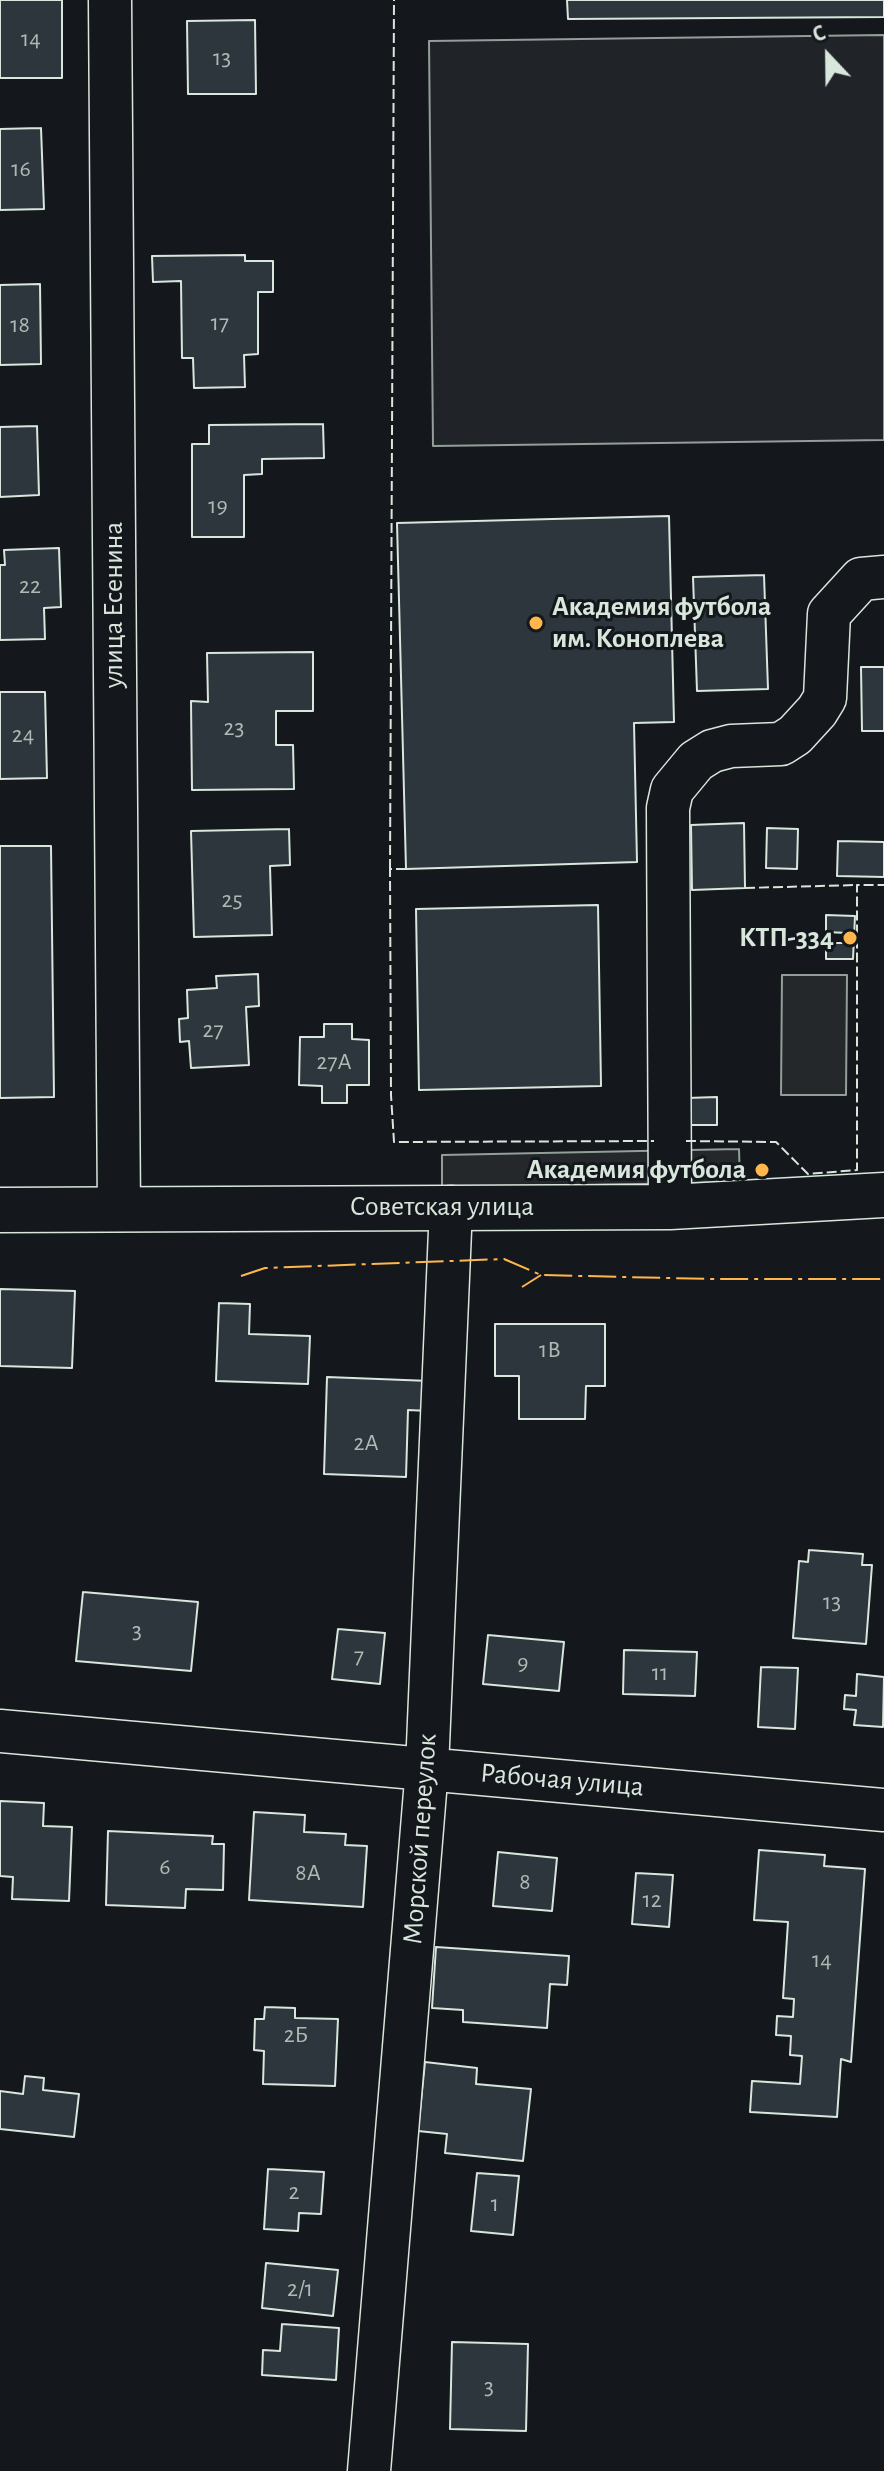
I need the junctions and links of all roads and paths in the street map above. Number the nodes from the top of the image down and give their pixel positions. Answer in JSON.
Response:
{"nodes":[{"id":1,"x":110,"y":0,"type":"edge"},
{"id":2,"x":884,"y":577,"type":"edge"},
{"id":3,"x":884,"y":1195,"type":"edge"},
{"id":4,"x":451,"y":1207,"type":"junction"},
{"id":5,"x":670,"y":1207,"type":"junction"},
{"id":6,"x":0,"y":1210,"type":"edge"},
{"id":7,"x":119,"y":1210,"type":"junction"},
{"id":8,"x":0,"y":1731,"type":"edge"},
{"id":9,"x":427,"y":1768,"type":"junction"},
{"id":10,"x":884,"y":1810,"type":"edge"},
{"id":11,"x":369,"y":2471,"type":"edge"}],
"edges":[{"from":1,"to":7,"type":"street","name":"улица Есенина"},
{"from":2,"to":5,"type":"street"},
{"from":3,"to":5,"type":"main road","name":"Советская улица"},
{"from":4,"to":5,"type":"main road","name":"Советская улица"},
{"from":4,"to":7,"type":"main road","name":"Советская улица"},
{"from":4,"to":9,"type":"street","name":"Морской переулок"},
{"from":6,"to":7,"type":"main road","name":"Советская улица"},
{"from":8,"to":9,"type":"street","name":"Рабочая улица"},
{"from":9,"to":10,"type":"street","name":"Рабочая улица"},
{"from":9,"to":11,"type":"street","name":"Морской переулок"}]}
